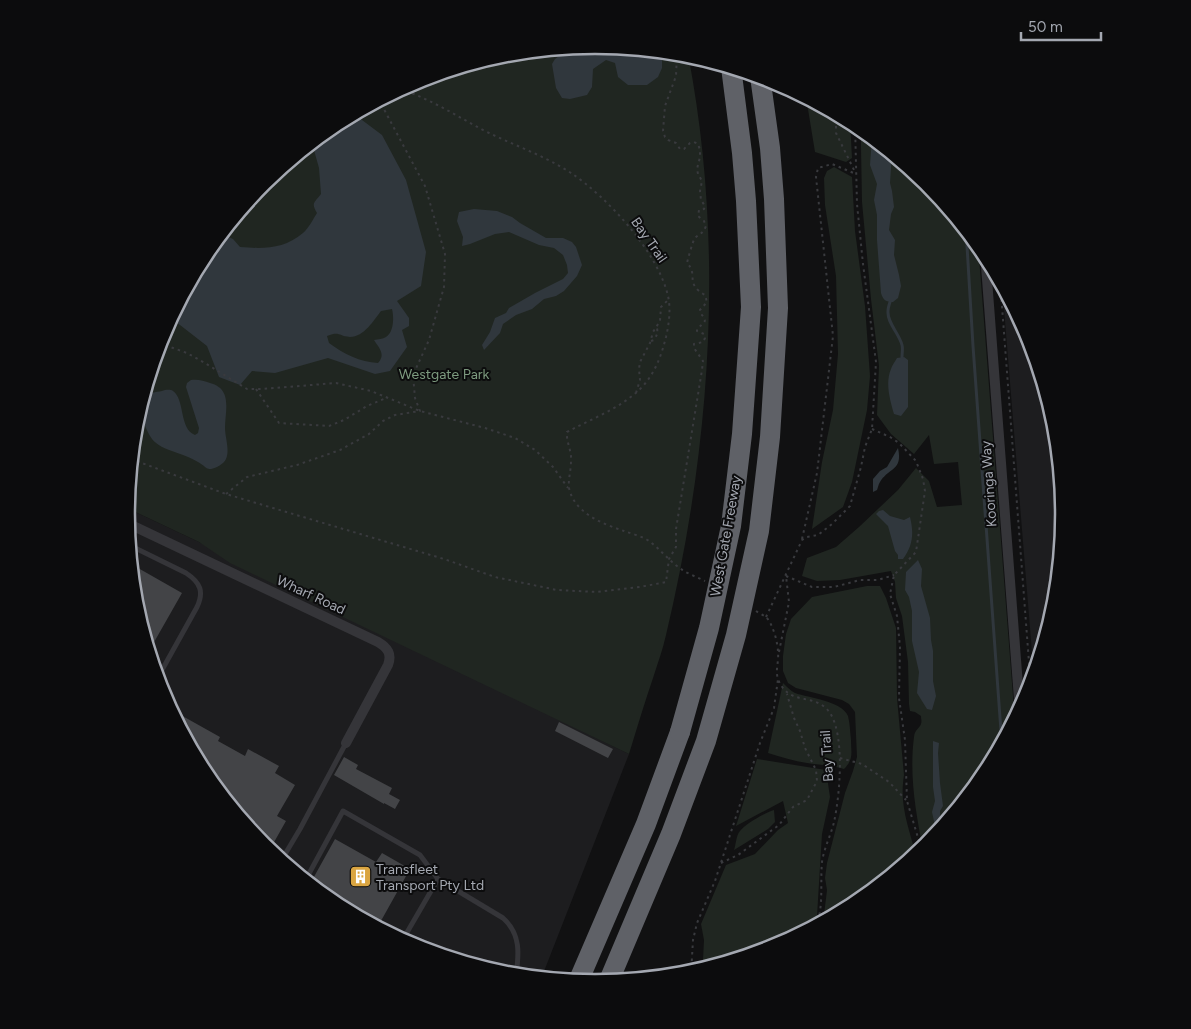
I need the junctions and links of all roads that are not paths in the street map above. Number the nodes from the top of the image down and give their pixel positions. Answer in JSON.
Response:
{"nodes":[{"id":1,"x":732,"y":74,"type":"edge"},
{"id":2,"x":761,"y":85,"type":"edge"},
{"id":3,"x":986,"y":270,"type":"edge"},
{"id":4,"x":135,"y":527,"type":"edge"},
{"id":5,"x":136,"y":549,"type":"edge"},
{"id":6,"x":162,"y":670,"type":"edge"},
{"id":7,"x":1019,"y":696,"type":"edge"},
{"id":8,"x":346,"y":744,"type":"joint"},
{"id":9,"x":285,"y":854,"type":"edge"},
{"id":10,"x":308,"y":875,"type":"edge"},
{"id":11,"x":438,"y":879,"type":"junction"},
{"id":12,"x":406,"y":934,"type":"edge"},
{"id":13,"x":517,"y":968,"type":"edge"},
{"id":14,"x":612,"y":974,"type":"edge"},
{"id":15,"x":581,"y":975,"type":"edge"}],
"edges":[{"from":1,"to":15,"type":"highway","name":"West Gate Freeway","bridge":true},
{"from":2,"to":14,"type":"highway","name":"West Gate Freeway","bridge":true},
{"from":3,"to":7,"type":"street","name":"Kooringa Way"},
{"from":4,"to":8,"type":"street","name":"Wharf Road"},
{"from":5,"to":6,"type":"lane"},
{"from":8,"to":9,"type":"lane"},
{"from":10,"to":11,"type":"lane"},
{"from":11,"to":12,"type":"lane"},
{"from":11,"to":13,"type":"lane"}]}
